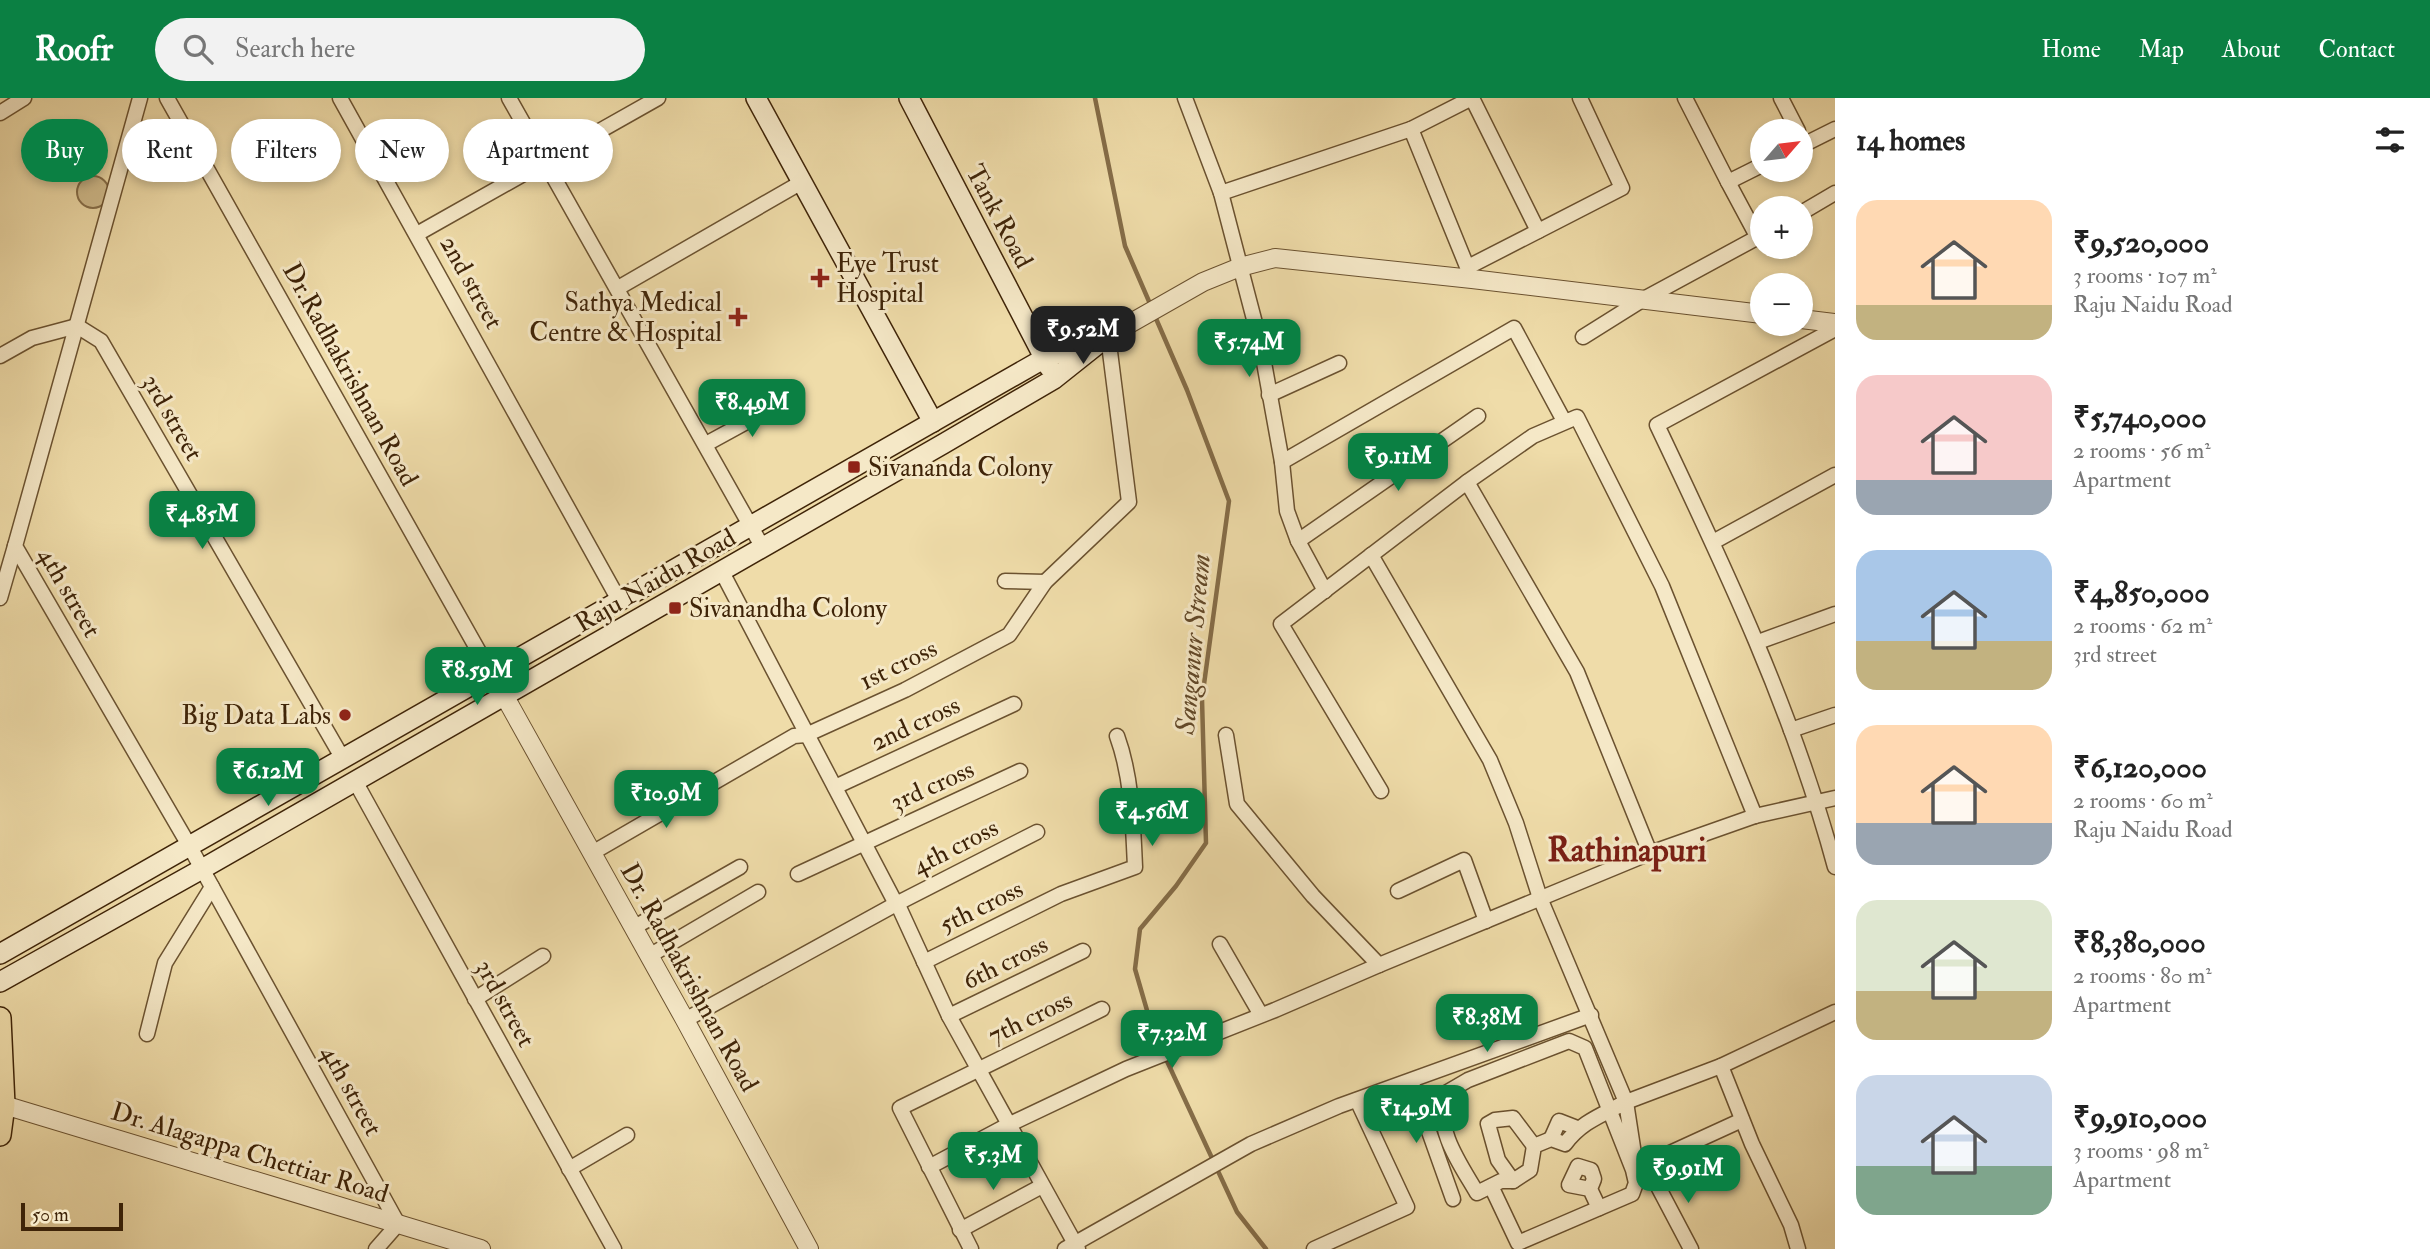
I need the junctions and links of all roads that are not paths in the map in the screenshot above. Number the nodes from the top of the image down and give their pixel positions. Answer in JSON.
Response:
{"nodes":[{"id":1,"x":24,"y":98,"type":"edge"},
{"id":2,"x":140,"y":98,"type":"edge"},
{"id":3,"x":167,"y":98,"type":"edge"},
{"id":4,"x":340,"y":98,"type":"edge"},
{"id":5,"x":509,"y":98,"type":"edge"},
{"id":6,"x":658,"y":98,"type":"edge"},
{"id":7,"x":756,"y":98,"type":"edge"},
{"id":8,"x":909,"y":98,"type":"edge"},
{"id":9,"x":1472,"y":98,"type":"edge"},
{"id":10,"x":1580,"y":98,"type":"edge"},
{"id":11,"x":1685,"y":98,"type":"edge"},
{"id":12,"x":1781,"y":98,"type":"edge"},
{"id":13,"x":1190,"y":99,"type":"edge"},
{"id":14,"x":0,"y":113,"type":"edge"},
{"id":15,"x":521,"y":119,"type":"edge"},
{"id":16,"x":1791,"y":119,"type":"edge"},
{"id":17,"x":613,"y":123,"type":"edge"},
{"id":18,"x":1411,"y":129,"type":"junction"},
{"id":19,"x":1835,"y":129,"type":"edge"},
{"id":20,"x":1813,"y":135,"type":"edge"},
{"id":21,"x":1750,"y":171,"type":"edge"},
{"id":22,"x":507,"y":182,"type":"edge"},
{"id":23,"x":558,"y":182,"type":"edge"},
{"id":24,"x":1728,"y":182,"type":"junction"},
{"id":25,"x":802,"y":183,"type":"junction"},
{"id":26,"x":1221,"y":193,"type":"junction"},
{"id":27,"x":1835,"y":193,"type":"edge"},
{"id":28,"x":1813,"y":206,"type":"edge"},
{"id":29,"x":1750,"y":220,"type":"edge"},
{"id":30,"x":1538,"y":231,"type":"junction"},
{"id":31,"x":417,"y":234,"type":"junction"},
{"id":32,"x":1750,"y":242,"type":"edge"},
{"id":33,"x":1240,"y":267,"type":"junction"},
{"id":34,"x":1470,"y":273,"type":"junction"},
{"id":35,"x":618,"y":288,"type":"junction"},
{"id":36,"x":1642,"y":300,"type":"junction"},
{"id":37,"x":1750,"y":313,"type":"edge"},
{"id":38,"x":1813,"y":320,"type":"edge"},
{"id":39,"x":1835,"y":323,"type":"edge"},
{"id":40,"x":78,"y":326,"type":"junction"},
{"id":41,"x":1835,"y":329,"type":"edge"},
{"id":42,"x":1108,"y":336,"type":"junction"},
{"id":43,"x":1583,"y":337,"type":"dead end"},
{"id":44,"x":0,"y":356,"type":"edge"},
{"id":45,"x":1045,"y":358,"type":"junction"},
{"id":46,"x":1339,"y":363,"type":"dead end"},
{"id":47,"x":1055,"y":379,"type":"junction"},
{"id":48,"x":1269,"y":395,"type":"junction"},
{"id":49,"x":783,"y":402,"type":"dead end"},
{"id":50,"x":1478,"y":416,"type":"dead end"},
{"id":51,"x":1564,"y":421,"type":"junction"},
{"id":52,"x":933,"y":422,"type":"junction"},
{"id":53,"x":706,"y":444,"type":"junction"},
{"id":54,"x":1282,"y":462,"type":"junction"},
{"id":55,"x":1835,"y":475,"type":"edge"},
{"id":56,"x":1467,"y":482,"type":"junction"},
{"id":57,"x":752,"y":527,"type":"junction"},
{"id":58,"x":1298,"y":541,"type":"junction"},
{"id":59,"x":1713,"y":542,"type":"junction"},
{"id":60,"x":15,"y":546,"type":"junction"},
{"id":61,"x":763,"y":548,"type":"junction"},
{"id":62,"x":1371,"y":555,"type":"junction"},
{"id":63,"x":722,"y":572,"type":"junction"},
{"id":64,"x":1004,"y":581,"type":"dead end"},
{"id":65,"x":1045,"y":582,"type":"junction"},
{"id":66,"x":1325,"y":591,"type":"junction"},
{"id":67,"x":0,"y":598,"type":"edge"},
{"id":68,"x":620,"y":602,"type":"junction"},
{"id":69,"x":1835,"y":614,"type":"edge"},
{"id":70,"x":1758,"y":642,"type":"junction"},
{"id":71,"x":492,"y":675,"type":"junction"},
{"id":72,"x":504,"y":695,"type":"junction"},
{"id":73,"x":1014,"y":704,"type":"dead end"},
{"id":74,"x":1835,"y":715,"type":"edge"},
{"id":75,"x":1791,"y":730,"type":"junction"},
{"id":76,"x":806,"y":735,"type":"junction"},
{"id":77,"x":1226,"y":735,"type":"dead end"},
{"id":78,"x":1117,"y":736,"type":"dead end"},
{"id":79,"x":342,"y":759,"type":"junction"},
{"id":80,"x":1020,"y":771,"type":"dead end"},
{"id":81,"x":355,"y":781,"type":"junction"},
{"id":82,"x":835,"y":787,"type":"junction"},
{"id":83,"x":1381,"y":791,"type":"dead end"},
{"id":84,"x":1835,"y":799,"type":"edge"},
{"id":85,"x":1818,"y":802,"type":"junction"},
{"id":86,"x":1755,"y":816,"type":"junction"},
{"id":87,"x":1037,"y":832,"type":"dead end"},
{"id":88,"x":864,"y":842,"type":"junction"},
{"id":89,"x":190,"y":847,"type":"junction"},
{"id":90,"x":592,"y":853,"type":"junction"},
{"id":91,"x":1650,"y":853,"type":"junction"},
{"id":92,"x":740,"y":867,"type":"dead end"},
{"id":93,"x":1835,"y":867,"type":"edge"},
{"id":94,"x":202,"y":869,"type":"junction"},
{"id":95,"x":798,"y":874,"type":"dead end"},
{"id":96,"x":212,"y":887,"type":"junction"},
{"id":97,"x":1398,"y":891,"type":"dead end"},
{"id":98,"x":758,"y":892,"type":"dead end"},
{"id":99,"x":1540,"y":898,"type":"junction"},
{"id":100,"x":896,"y":904,"type":"junction"},
{"id":101,"x":1486,"y":920,"type":"junction"},
{"id":102,"x":634,"y":928,"type":"junction"},
{"id":103,"x":1220,"y":944,"type":"dead end"},
{"id":104,"x":1083,"y":951,"type":"dead end"},
{"id":105,"x":0,"y":954,"type":"edge"},
{"id":106,"x":543,"y":956,"type":"dead end"},
{"id":107,"x":649,"y":956,"type":"junction"},
{"id":108,"x":923,"y":962,"type":"junction"},
{"id":109,"x":1379,"y":965,"type":"junction"},
{"id":110,"x":0,"y":982,"type":"edge"},
{"id":111,"x":475,"y":999,"type":"junction"},
{"id":112,"x":1102,"y":1009,"type":"dead end"},
{"id":113,"x":1835,"y":1012,"type":"edge"},
{"id":114,"x":1261,"y":1015,"type":"junction"},
{"id":115,"x":1591,"y":1015,"type":"junction"},
{"id":116,"x":949,"y":1016,"type":"junction"},
{"id":117,"x":0,"y":1018,"type":"edge"},
{"id":118,"x":685,"y":1020,"type":"junction"},
{"id":119,"x":147,"y":1034,"type":"dead end"},
{"id":120,"x":1721,"y":1066,"type":"junction"},
{"id":121,"x":979,"y":1069,"type":"junction"},
{"id":122,"x":1411,"y":1081,"type":"junction"},
{"id":123,"x":1357,"y":1100,"type":"junction"},
{"id":124,"x":1626,"y":1102,"type":"junction"},
{"id":125,"x":4,"y":1105,"type":"junction"},
{"id":126,"x":1608,"y":1111,"type":"junction"},
{"id":127,"x":1742,"y":1120,"type":"junction"},
{"id":128,"x":1010,"y":1124,"type":"junction"},
{"id":129,"x":0,"y":1135,"type":"edge"},
{"id":130,"x":627,"y":1135,"type":"dead end"},
{"id":131,"x":1534,"y":1146,"type":"junction"},
{"id":132,"x":929,"y":1167,"type":"junction"},
{"id":133,"x":569,"y":1169,"type":"junction"},
{"id":134,"x":1653,"y":1177,"type":"junction"},
{"id":135,"x":1513,"y":1181,"type":"junction"},
{"id":136,"x":1042,"y":1186,"type":"junction"},
{"id":137,"x":1491,"y":1186,"type":"junction"},
{"id":138,"x":1590,"y":1189,"type":"dead end"},
{"id":139,"x":1453,"y":1199,"type":"dead end"},
{"id":140,"x":1599,"y":1208,"type":"junction"},
{"id":141,"x":398,"y":1224,"type":"junction"},
{"id":142,"x":960,"y":1230,"type":"junction"},
{"id":143,"x":382,"y":1247,"type":"edge"},
{"id":144,"x":1073,"y":1247,"type":"edge"},
{"id":145,"x":481,"y":1249,"type":"edge"},
{"id":146,"x":614,"y":1249,"type":"edge"},
{"id":147,"x":809,"y":1249,"type":"edge"},
{"id":148,"x":971,"y":1249,"type":"edge"},
{"id":149,"x":1314,"y":1249,"type":"edge"},
{"id":150,"x":1691,"y":1249,"type":"edge"},
{"id":151,"x":1798,"y":1249,"type":"edge"}],
"edges":[{"from":1,"to":14,"type":"street"},
{"from":2,"to":40,"type":"street","name":"4th street"},
{"from":3,"to":71,"type":"street","name":"Dr.Radhakrishnan Road"},
{"from":4,"to":31,"type":"street","name":"2nd street"},
{"from":5,"to":15,"type":"street"},
{"from":6,"to":17,"type":"street"},
{"from":7,"to":25,"type":"main road"},
{"from":8,"to":45,"type":"main road","name":"Tank Road"},
{"from":9,"to":18,"type":"street"},
{"from":9,"to":30,"type":"street"},
{"from":10,"to":30,"type":"street"},
{"from":11,"to":24,"type":"street"},
{"from":12,"to":16,"type":"street"},
{"from":13,"to":26,"type":"street"},
{"from":18,"to":26,"type":"street"},
{"from":18,"to":34,"type":"street"},
{"from":19,"to":20,"type":"street"},
{"from":21,"to":24,"type":"street"},
{"from":22,"to":31,"type":"street"},
{"from":23,"to":35,"type":"street"},
{"from":24,"to":29,"type":"street"},
{"from":25,"to":35,"type":"street"},
{"from":25,"to":52,"type":"main road"},
{"from":26,"to":33,"type":"street"},
{"from":27,"to":28,"type":"street"},
{"from":30,"to":34,"type":"street"},
{"from":31,"to":68,"type":"street","name":"2nd street"},
{"from":32,"to":36,"type":"street"},
{"from":33,"to":34,"type":"street"},
{"from":33,"to":42,"type":"street"},
{"from":33,"to":48,"type":"street"},
{"from":34,"to":36,"type":"street"},
{"from":35,"to":53,"type":"street"},
{"from":36,"to":37,"type":"street"},
{"from":36,"to":43,"type":"street"},
{"from":38,"to":39,"type":"street"},
{"from":40,"to":44,"type":"street"},
{"from":40,"to":60,"type":"street","name":"4th street"},
{"from":40,"to":79,"type":"street","name":"3rd street"},
{"from":41,"to":59,"type":"street"},
{"from":42,"to":45,"type":"main road","name":"Raju Naidu Road"},
{"from":42,"to":47,"type":"main road","name":"Raju Naidu Road"},
{"from":42,"to":65,"type":"street"},
{"from":45,"to":47,"type":"main road","name":"Tank Road"},
{"from":45,"to":52,"type":"main road","name":"Raju Naidu Road"},
{"from":46,"to":48,"type":"street"},
{"from":47,"to":61,"type":"main road","name":"Raju Naidu Road"},
{"from":48,"to":54,"type":"street"},
{"from":49,"to":53,"type":"street"},
{"from":50,"to":58,"type":"street"},
{"from":51,"to":54,"type":"street"},
{"from":51,"to":56,"type":"street"},
{"from":51,"to":86,"type":"street"},
{"from":52,"to":57,"type":"main road","name":"Raju Naidu Road"},
{"from":53,"to":57,"type":"street"},
{"from":54,"to":58,"type":"street"},
{"from":55,"to":59,"type":"street"},
{"from":56,"to":62,"type":"street"},
{"from":56,"to":91,"type":"street"},
{"from":57,"to":61,"type":"street"},
{"from":57,"to":68,"type":"main road","name":"Raju Naidu Road"},
{"from":58,"to":66,"type":"street"},
{"from":59,"to":70,"type":"street"},
{"from":60,"to":67,"type":"street"},
{"from":60,"to":89,"type":"street","name":"4th street"},
{"from":61,"to":63,"type":"main road","name":"Raju Naidu Road"},
{"from":62,"to":66,"type":"street"},
{"from":62,"to":99,"type":"street"},
{"from":63,"to":72,"type":"main road","name":"Raju Naidu Road"},
{"from":63,"to":76,"type":"street"},
{"from":64,"to":65,"type":"street"},
{"from":65,"to":76,"type":"street","name":"1st cross"},
{"from":66,"to":83,"type":"street"},
{"from":68,"to":71,"type":"main road","name":"Raju Naidu Road"},
{"from":69,"to":70,"type":"street"},
{"from":70,"to":75,"type":"street"},
{"from":71,"to":79,"type":"main road","name":"Raju Naidu Road"},
{"from":72,"to":81,"type":"main road","name":"Raju Naidu Road"},
{"from":72,"to":90,"type":"street","name":"Dr. Radhakrishnan Road"},
{"from":73,"to":82,"type":"street","name":"2nd cross"},
{"from":74,"to":75,"type":"street"},
{"from":75,"to":85,"type":"street"},
{"from":76,"to":82,"type":"street"},
{"from":76,"to":90,"type":"street","name":"1st cross"},
{"from":77,"to":109,"type":"street"},
{"from":78,"to":108,"type":"street","name":"5th cross"},
{"from":79,"to":89,"type":"main road","name":"Raju Naidu Road"},
{"from":80,"to":88,"type":"street","name":"3rd cross"},
{"from":81,"to":94,"type":"main road","name":"Raju Naidu Road"},
{"from":81,"to":111,"type":"street","name":"3rd street"},
{"from":82,"to":88,"type":"street"},
{"from":84,"to":85,"type":"street"},
{"from":85,"to":86,"type":"street"},
{"from":85,"to":93,"type":"street"},
{"from":86,"to":91,"type":"street"},
{"from":87,"to":100,"type":"street","name":"4th cross"},
{"from":88,"to":95,"type":"street","name":"3rd cross"},
{"from":88,"to":100,"type":"street"},
{"from":89,"to":94,"type":"street","name":"4th street"},
{"from":89,"to":105,"type":"main road","name":"Raju Naidu Road"},
{"from":90,"to":102,"type":"street","name":"Dr. Radhakrishnan Road"},
{"from":91,"to":99,"type":"street"},
{"from":92,"to":102,"type":"street"},
{"from":94,"to":96,"type":"street","name":"4th street"},
{"from":94,"to":110,"type":"main road","name":"Raju Naidu Road"},
{"from":96,"to":119,"type":"street"},
{"from":96,"to":141,"type":"street","name":"4th street"},
{"from":97,"to":101,"type":"street"},
{"from":98,"to":107,"type":"street"},
{"from":99,"to":101,"type":"street"},
{"from":99,"to":115,"type":"street"},
{"from":100,"to":108,"type":"street"},
{"from":100,"to":118,"type":"street","name":"4th cross"},
{"from":101,"to":109,"type":"street"},
{"from":102,"to":107,"type":"street","name":"Dr. Radhakrishnan Road"},
{"from":103,"to":114,"type":"street"},
{"from":104,"to":116,"type":"street","name":"6th cross"},
{"from":106,"to":111,"type":"street"},
{"from":107,"to":118,"type":"street","name":"Dr. Radhakrishnan Road"},
{"from":108,"to":116,"type":"street"},
{"from":109,"to":114,"type":"street"},
{"from":111,"to":133,"type":"street","name":"3rd street"},
{"from":112,"to":121,"type":"street","name":"7th cross"},
{"from":113,"to":120,"type":"street"},
{"from":114,"to":128,"type":"street"},
{"from":115,"to":122,"type":"street"},
{"from":115,"to":124,"type":"street"},
{"from":116,"to":121,"type":"street"},
{"from":117,"to":125,"type":"main road"},
{"from":118,"to":147,"type":"street","name":"Dr. Radhakrishnan Road"},
{"from":120,"to":124,"type":"street"},
{"from":120,"to":127,"type":"street"},
{"from":121,"to":128,"type":"street"},
{"from":121,"to":132,"type":"street","name":"7th cross"},
{"from":122,"to":123,"type":"street"},
{"from":122,"to":139,"type":"street"},
{"from":123,"to":144,"type":"street"},
{"from":123,"to":149,"type":"street"},
{"from":124,"to":126,"type":"street"},
{"from":124,"to":134,"type":"street"},
{"from":125,"to":129,"type":"main road"},
{"from":125,"to":141,"type":"street","name":"Dr. Alagappa Chettiar Road"},
{"from":126,"to":131,"type":"street"},
{"from":126,"to":137,"type":"street"},
{"from":126,"to":140,"type":"street"},
{"from":127,"to":134,"type":"street"},
{"from":127,"to":151,"type":"street"},
{"from":128,"to":132,"type":"street"},
{"from":128,"to":136,"type":"street"},
{"from":130,"to":133,"type":"street"},
{"from":131,"to":135,"type":"street"},
{"from":131,"to":135,"type":"street"},
{"from":132,"to":142,"type":"street"},
{"from":133,"to":146,"type":"street","name":"3rd street"},
{"from":134,"to":150,"type":"street"},
{"from":135,"to":137,"type":"street"},
{"from":136,"to":142,"type":"street"},
{"from":136,"to":144,"type":"street"},
{"from":137,"to":140,"type":"street"},
{"from":138,"to":140,"type":"street"},
{"from":141,"to":143,"type":"street"},
{"from":141,"to":145,"type":"street","name":"Dr. Alagappa Chettiar Road"},
{"from":142,"to":148,"type":"street"}]}
